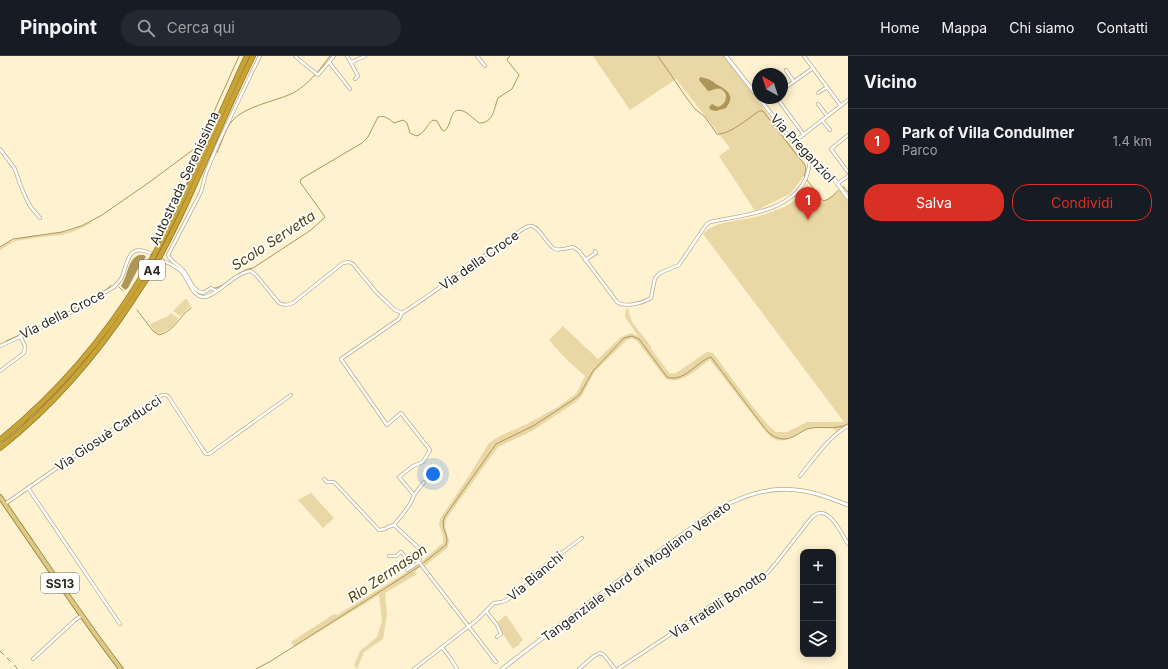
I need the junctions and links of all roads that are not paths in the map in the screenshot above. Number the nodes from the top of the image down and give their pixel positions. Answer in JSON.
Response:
{"nodes":[{"id":1,"x":247,"y":56,"type":"edge"},
{"id":2,"x":253,"y":56,"type":"edge"},
{"id":3,"x":260,"y":56,"type":"edge"},
{"id":4,"x":295,"y":56,"type":"edge"},
{"id":5,"x":334,"y":56,"type":"edge"},
{"id":6,"x":347,"y":56,"type":"edge"},
{"id":7,"x":365,"y":56,"type":"edge"},
{"id":8,"x":477,"y":56,"type":"edge"},
{"id":9,"x":726,"y":56,"type":"edge"},
{"id":10,"x":804,"y":56,"type":"edge"},
{"id":11,"x":350,"y":61,"type":"junction"},
{"id":12,"x":329,"y":62,"type":"junction"},
{"id":13,"x":485,"y":66,"type":"dead end"},
{"id":14,"x":813,"y":68,"type":"junction"},
{"id":15,"x":788,"y":73,"type":"edge"},
{"id":16,"x":355,"y":79,"type":"dead end"},
{"id":17,"x":794,"y":82,"type":"junction"},
{"id":18,"x":788,"y":86,"type":"edge"},
{"id":19,"x":826,"y":87,"type":"junction"},
{"id":20,"x":350,"y":89,"type":"dead end"},
{"id":21,"x":752,"y":90,"type":"edge"},
{"id":22,"x":818,"y":92,"type":"dead end"},
{"id":23,"x":848,"y":100,"type":"edge"},
{"id":24,"x":764,"y":104,"type":"edge"},
{"id":25,"x":781,"y":104,"type":"edge"},
{"id":26,"x":818,"y":104,"type":"dead end"},
{"id":27,"x":841,"y":106,"type":"junction"},
{"id":28,"x":827,"y":116,"type":"junction"},
{"id":29,"x":822,"y":120,"type":"junction"},
{"id":30,"x":830,"y":130,"type":"dead end"},
{"id":31,"x":848,"y":135,"type":"edge"},
{"id":32,"x":803,"y":136,"type":"junction"},
{"id":33,"x":796,"y":143,"type":"junction"},
{"id":34,"x":0,"y":149,"type":"edge"},
{"id":35,"x":810,"y":156,"type":"junction"},
{"id":36,"x":848,"y":172,"type":"edge"},
{"id":37,"x":848,"y":176,"type":"edge"},
{"id":38,"x":839,"y":186,"type":"junction"},
{"id":39,"x":848,"y":198,"type":"edge"},
{"id":40,"x":40,"y":218,"type":"dead end"},
{"id":41,"x":595,"y":251,"type":"dead end"},
{"id":42,"x":150,"y":253,"type":"dead end"},
{"id":43,"x":162,"y":260,"type":"dead end"},
{"id":44,"x":586,"y":260,"type":"junction"},
{"id":45,"x":216,"y":291,"type":"junction"},
{"id":46,"x":402,"y":313,"type":"junction"},
{"id":47,"x":20,"y":336,"type":"junction"},
{"id":48,"x":0,"y":346,"type":"edge"},
{"id":49,"x":0,"y":371,"type":"edge"},
{"id":50,"x":291,"y":395,"type":"dead end"},
{"id":51,"x":848,"y":426,"type":"edge"},
{"id":52,"x":0,"y":440,"type":"edge"},
{"id":53,"x":0,"y":448,"type":"edge"},
{"id":54,"x":800,"y":476,"type":"dead end"},
{"id":55,"x":324,"y":479,"type":"dead end"},
{"id":56,"x":424,"y":482,"type":"dead end"},
{"id":57,"x":28,"y":488,"type":"junction"},
{"id":58,"x":414,"y":495,"type":"junction"},
{"id":59,"x":0,"y":497,"type":"edge"},
{"id":60,"x":5,"y":504,"type":"junction"},
{"id":61,"x":848,"y":505,"type":"edge"},
{"id":62,"x":394,"y":525,"type":"junction"},
{"id":63,"x":582,"y":538,"type":"dead end"},
{"id":64,"x":848,"y":544,"type":"edge"},
{"id":65,"x":389,"y":556,"type":"dead end"},
{"id":66,"x":420,"y":562,"type":"junction"},
{"id":67,"x":413,"y":566,"type":"junction"},
{"id":68,"x":407,"y":570,"type":"dead end"},
{"id":69,"x":486,"y":611,"type":"junction"},
{"id":70,"x":81,"y":616,"type":"junction"},
{"id":71,"x":120,"y":624,"type":"dead end"},
{"id":72,"x":469,"y":626,"type":"junction"},
{"id":73,"x":498,"y":637,"type":"dead end"},
{"id":74,"x":442,"y":647,"type":"junction"},
{"id":75,"x":33,"y":659,"type":"dead end"},
{"id":76,"x":496,"y":662,"type":"dead end"},
{"id":77,"x":121,"y":669,"type":"edge"},
{"id":78,"x":414,"y":669,"type":"edge"},
{"id":79,"x":457,"y":669,"type":"edge"},
{"id":80,"x":502,"y":669,"type":"edge"},
{"id":81,"x":579,"y":669,"type":"edge"},
{"id":82,"x":616,"y":669,"type":"edge"}],
"edges":[{"from":1,"to":52,"type":"highway","name":"Autostrada Serenissima","number":"A4"},
{"from":2,"to":53,"type":"highway","name":"Autostrada Serenissima","number":"A4"},
{"from":3,"to":45,"type":"street"},
{"from":4,"to":12,"type":"street"},
{"from":5,"to":12,"type":"street"},
{"from":6,"to":11,"type":"street"},
{"from":7,"to":11,"type":"street"},
{"from":8,"to":13,"type":"street"},
{"from":9,"to":21,"type":"main road","name":"Via Preganziol"},
{"from":10,"to":14,"type":"street"},
{"from":11,"to":16,"type":"street"},
{"from":12,"to":20,"type":"street"},
{"from":14,"to":17,"type":"street"},
{"from":14,"to":19,"type":"street"},
{"from":15,"to":17,"type":"street"},
{"from":17,"to":18,"type":"street"},
{"from":19,"to":22,"type":"street"},
{"from":19,"to":27,"type":"street"},
{"from":23,"to":27,"type":"street"},
{"from":24,"to":33,"type":"main road","name":"Via Preganziol"},
{"from":25,"to":32,"type":"street"},
{"from":26,"to":28,"type":"street"},
{"from":27,"to":28,"type":"street"},
{"from":28,"to":29,"type":"street"},
{"from":29,"to":30,"type":"street"},
{"from":29,"to":32,"type":"street"},
{"from":31,"to":36,"type":"street"},
{"from":32,"to":33,"type":"street"},
{"from":33,"to":35,"type":"main road","name":"Via Preganziol"},
{"from":34,"to":40,"type":"street"},
{"from":35,"to":38,"type":"main road","name":"Via Preganziol"},
{"from":35,"to":44,"type":"street","name":"Via della Croce"},
{"from":37,"to":38,"type":"street"},
{"from":38,"to":39,"type":"main road","name":"Via Preganziol"},
{"from":41,"to":44,"type":"street"},
{"from":42,"to":47,"type":"street","name":"Via della Croce"},
{"from":43,"to":45,"type":"street"},
{"from":44,"to":46,"type":"street","name":"Via della Croce"},
{"from":45,"to":46,"type":"street"},
{"from":46,"to":58,"type":"street"},
{"from":47,"to":48,"type":"street","name":"Via della Croce"},
{"from":47,"to":49,"type":"street"},
{"from":50,"to":57,"type":"street","name":"Via Giosuè Carducci"},
{"from":51,"to":54,"type":"street"},
{"from":55,"to":62,"type":"street"},
{"from":56,"to":58,"type":"street"},
{"from":57,"to":60,"type":"street","name":"Via Giosuè Carducci"},
{"from":57,"to":71,"type":"street"},
{"from":58,"to":62,"type":"street"},
{"from":59,"to":60,"type":"main road","number":"SS13"},
{"from":60,"to":70,"type":"main road","number":"SS13"},
{"from":61,"to":80,"type":"main road","name":"Tangenziale Nord di Mogliano Veneto"},
{"from":62,"to":66,"type":"street"},
{"from":63,"to":69,"type":"street","name":"Via Bianchi"},
{"from":64,"to":82,"type":"street","name":"Via fratelli Bonotto"},
{"from":65,"to":67,"type":"street"},
{"from":66,"to":67,"type":"street"},
{"from":66,"to":72,"type":"street"},
{"from":67,"to":68,"type":"street"},
{"from":69,"to":72,"type":"street","name":"Via Bianchi"},
{"from":69,"to":73,"type":"street"},
{"from":70,"to":75,"type":"street"},
{"from":70,"to":77,"type":"main road","number":"SS13"},
{"from":72,"to":74,"type":"street","name":"Via Bianchi"},
{"from":72,"to":76,"type":"street"},
{"from":74,"to":78,"type":"street","name":"Via Bianchi"},
{"from":74,"to":79,"type":"street"},
{"from":81,"to":82,"type":"street","name":"Via fratelli Bonotto"}]}
